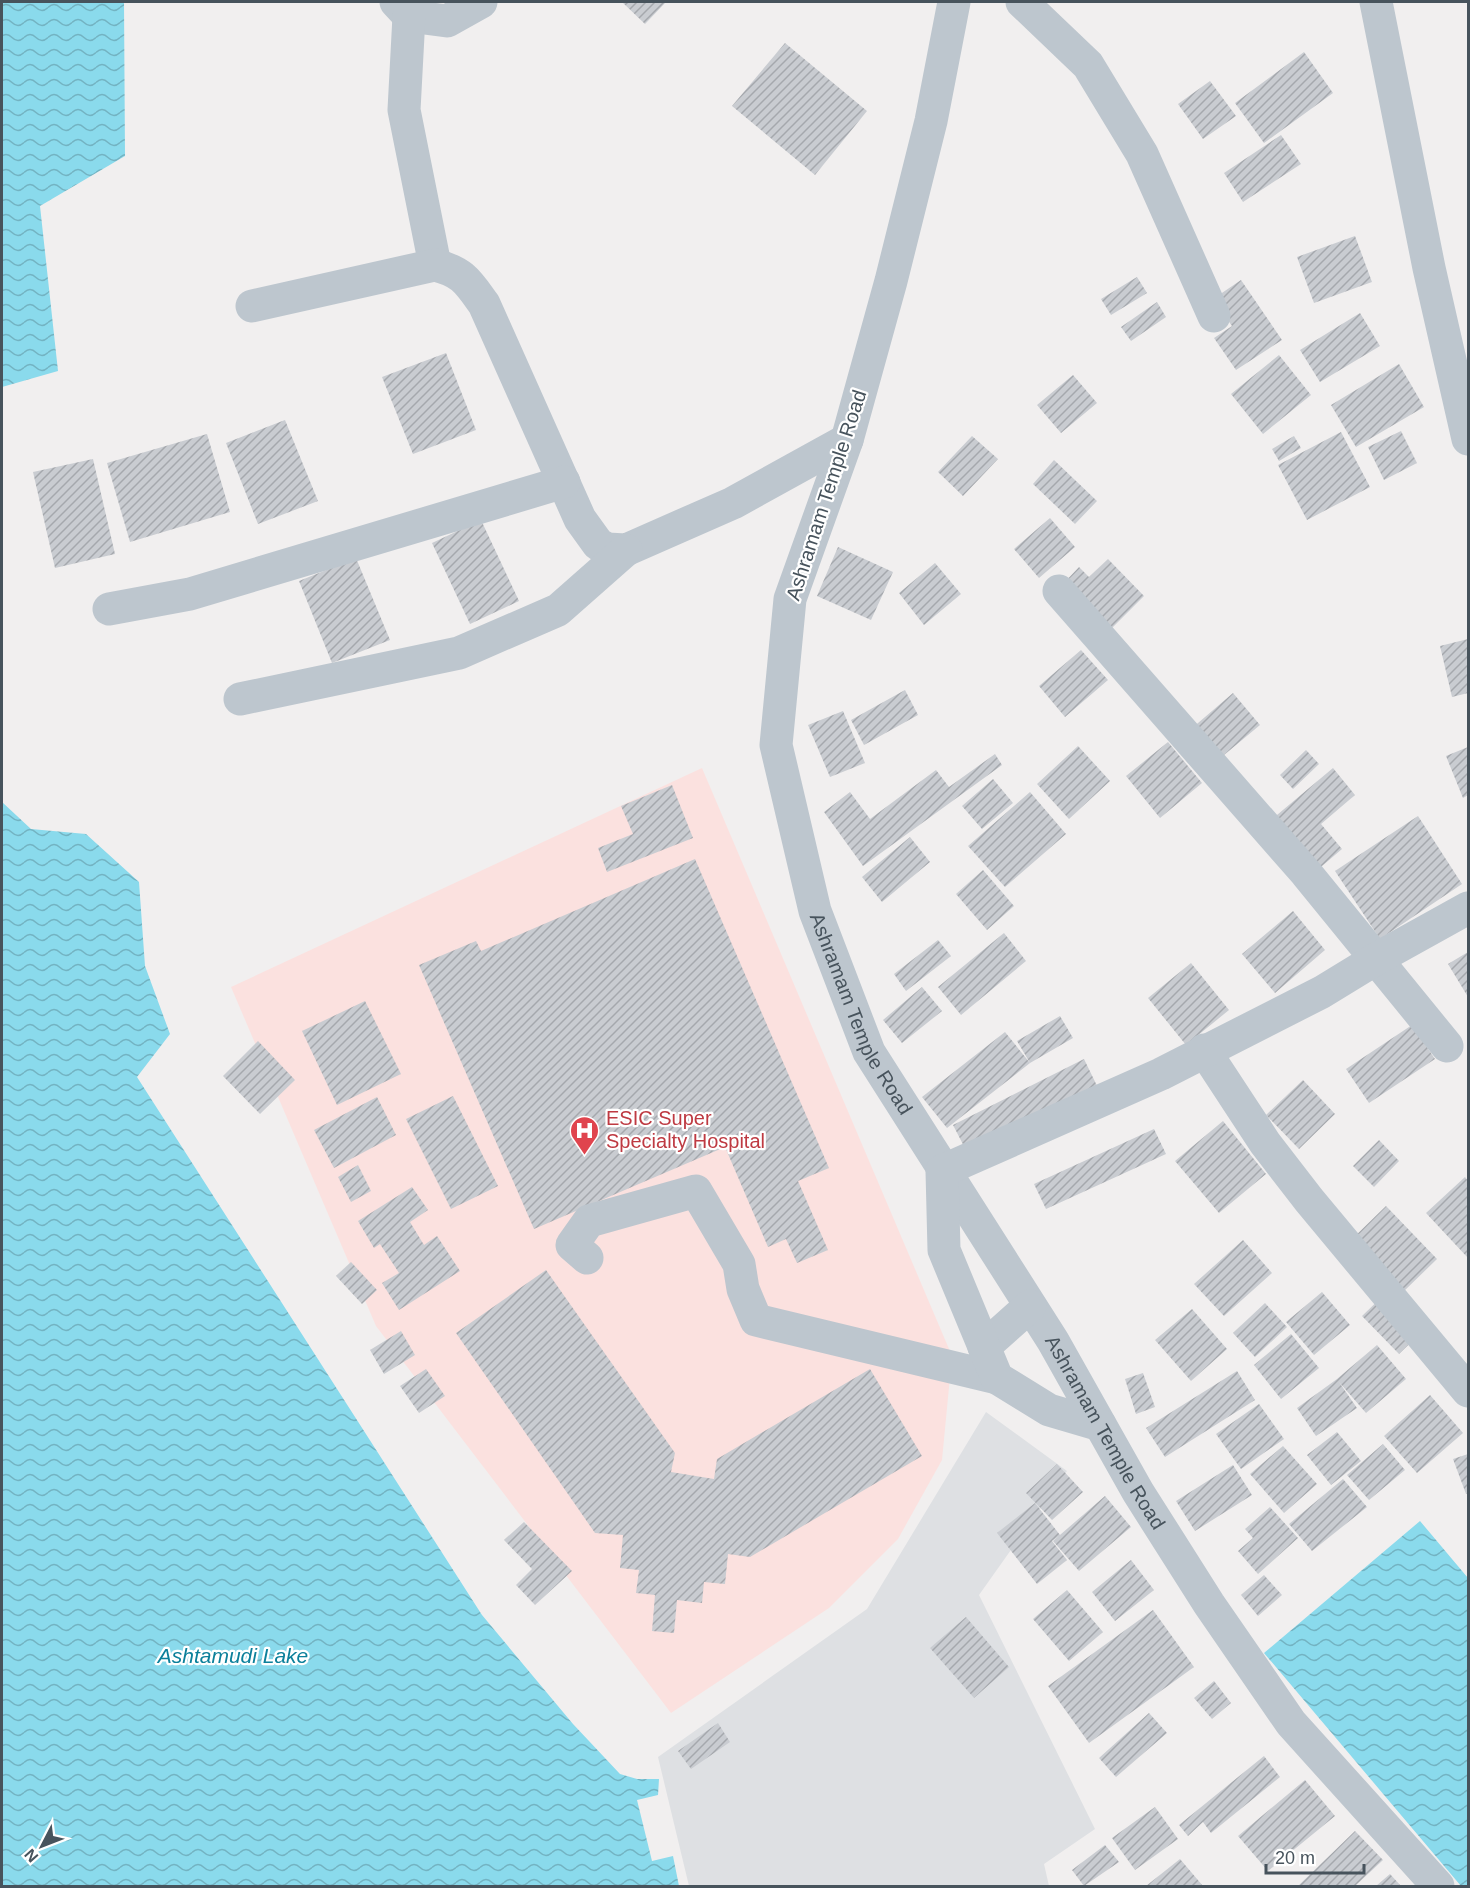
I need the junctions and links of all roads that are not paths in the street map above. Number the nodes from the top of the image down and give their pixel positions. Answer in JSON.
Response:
{"nodes":[{"id":1,"x":481,"y":2,"type":"edge"},
{"id":2,"x":954,"y":2,"type":"edge"},
{"id":3,"x":1022,"y":2,"type":"edge"},
{"id":4,"x":1376,"y":2,"type":"edge"},
{"id":5,"x":402,"y":9,"type":"edge"},
{"id":6,"x":435,"y":265,"type":"junction"},
{"id":7,"x":252,"y":306,"type":"dead end"},
{"id":8,"x":1214,"y":316,"type":"dead end"},
{"id":9,"x":847,"y":440,"type":"junction"},
{"id":10,"x":1468,"y":440,"type":"edge"},
{"id":11,"x":564,"y":482,"type":"junction"},
{"id":12,"x":626,"y":550,"type":"junction"},
{"id":13,"x":1059,"y":591,"type":"dead end"},
{"id":14,"x":110,"y":609,"type":"dead end"},
{"id":15,"x":240,"y":699,"type":"dead end"},
{"id":16,"x":1468,"y":908,"type":"edge"},
{"id":17,"x":1376,"y":958,"type":"junction"},
{"id":18,"x":1448,"y":1046,"type":"dead end"},
{"id":19,"x":1204,"y":1050,"type":"junction"},
{"id":20,"x":942,"y":1171,"type":"junction"},
{"id":21,"x":587,"y":1258,"type":"dead end"},
{"id":22,"x":1030,"y":1305,"type":"junction"},
{"id":23,"x":984,"y":1347,"type":"junction"},
{"id":24,"x":997,"y":1378,"type":"junction"},
{"id":25,"x":1468,"y":1391,"type":"edge"},
{"id":26,"x":1100,"y":1425,"type":"junction"},
{"id":27,"x":1438,"y":1887,"type":"edge"}],
"edges":[{"from":1,"to":5,"type":"street"},
{"from":2,"to":9,"type":"street","name":"Ashramam Temple Road"},
{"from":3,"to":8,"type":"street"},
{"from":4,"to":10,"type":"street"},
{"from":5,"to":6,"type":"street"},
{"from":6,"to":7,"type":"street"},
{"from":6,"to":11,"type":"street"},
{"from":9,"to":12,"type":"street"},
{"from":9,"to":20,"type":"street","name":"Ashramam Temple Road"},
{"from":11,"to":12,"type":"street"},
{"from":11,"to":14,"type":"street"},
{"from":12,"to":15,"type":"street"},
{"from":13,"to":17,"type":"street"},
{"from":16,"to":17,"type":"street"},
{"from":17,"to":18,"type":"street"},
{"from":17,"to":19,"type":"street"},
{"from":19,"to":20,"type":"street"},
{"from":19,"to":25,"type":"street"},
{"from":20,"to":22,"type":"street","name":"Ashramam Temple Road"},
{"from":20,"to":23,"type":"street"},
{"from":21,"to":24,"type":"street"},
{"from":22,"to":23,"type":"street"},
{"from":22,"to":26,"type":"street","name":"Ashramam Temple Road"},
{"from":23,"to":24,"type":"street"},
{"from":24,"to":26,"type":"street"},
{"from":26,"to":27,"type":"street","name":"Ashramam Temple Road"}]}
